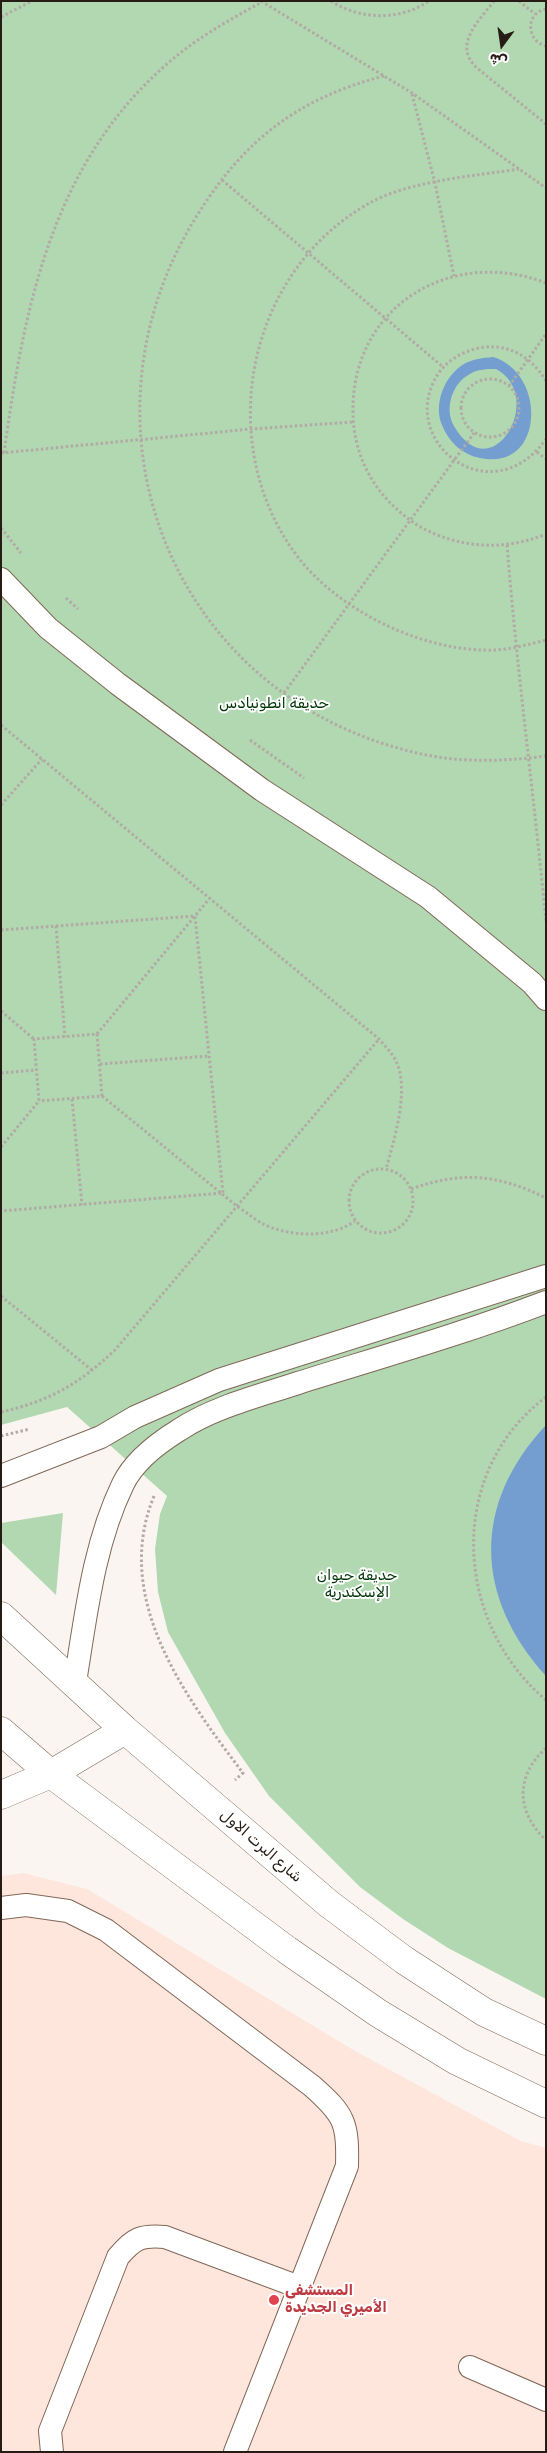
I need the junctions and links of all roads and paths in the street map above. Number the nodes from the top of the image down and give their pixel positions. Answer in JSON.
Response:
{"nodes":[{"id":1,"x":32,"y":1,"type":"edge"},
{"id":2,"x":331,"y":1,"type":"edge"},
{"id":3,"x":429,"y":1,"type":"edge"},
{"id":4,"x":494,"y":1,"type":"edge"},
{"id":5,"x":519,"y":1,"type":"edge"},
{"id":6,"x":261,"y":2,"type":"edge"},
{"id":7,"x":546,"y":9,"type":"edge"},
{"id":8,"x":535,"y":14,"type":"junction"},
{"id":9,"x":1,"y":17,"type":"edge"},
{"id":10,"x":546,"y":46,"type":"edge"},
{"id":11,"x":384,"y":76,"type":"junction"},
{"id":12,"x":412,"y":93,"type":"junction"},
{"id":13,"x":546,"y":124,"type":"edge"},
{"id":14,"x":519,"y":169,"type":"junction"},
{"id":15,"x":222,"y":180,"type":"junction"},
{"id":16,"x":435,"y":183,"type":"junction"},
{"id":17,"x":546,"y":188,"type":"edge"},
{"id":18,"x":310,"y":252,"type":"junction"},
{"id":19,"x":454,"y":276,"type":"junction"},
{"id":20,"x":546,"y":283,"type":"edge"},
{"id":21,"x":386,"y":317,"type":"junction"},
{"id":22,"x":546,"y":334,"type":"edge"},
{"id":23,"x":528,"y":359,"type":"junction"},
{"id":24,"x":443,"y":367,"type":"junction"},
{"id":25,"x":546,"y":380,"type":"edge"},
{"id":26,"x":509,"y":386,"type":"junction"},
{"id":27,"x":353,"y":422,"type":"junction"},
{"id":28,"x":251,"y":429,"type":"junction"},
{"id":29,"x":474,"y":433,"type":"junction"},
{"id":30,"x":546,"y":439,"type":"edge"},
{"id":31,"x":140,"y":441,"type":"junction"},
{"id":32,"x":537,"y":452,"type":"junction"},
{"id":33,"x":2,"y":453,"type":"edge"},
{"id":34,"x":546,"y":459,"type":"edge"},
{"id":35,"x":453,"y":460,"type":"junction"},
{"id":36,"x":409,"y":520,"type":"junction"},
{"id":37,"x":1,"y":528,"type":"edge"},
{"id":38,"x":546,"y":534,"type":"edge"},
{"id":39,"x":507,"y":545,"type":"junction"},
{"id":40,"x":24,"y":557,"type":"dead end"},
{"id":41,"x":1,"y":579,"type":"edge"},
{"id":42,"x":58,"y":592,"type":"dead end"},
{"id":43,"x":349,"y":604,"type":"junction"},
{"id":44,"x":79,"y":610,"type":"dead end"},
{"id":45,"x":546,"y":640,"type":"edge"},
{"id":46,"x":515,"y":646,"type":"junction"},
{"id":47,"x":284,"y":693,"type":"junction"},
{"id":48,"x":1,"y":725,"type":"edge"},
{"id":49,"x":248,"y":738,"type":"dead end"},
{"id":50,"x":546,"y":756,"type":"edge"},
{"id":51,"x":530,"y":758,"type":"junction"},
{"id":52,"x":42,"y":759,"type":"junction"},
{"id":53,"x":305,"y":778,"type":"dead end"},
{"id":54,"x":1,"y":805,"type":"edge"},
{"id":55,"x":209,"y":899,"type":"junction"},
{"id":56,"x":195,"y":916,"type":"junction"},
{"id":57,"x":546,"y":922,"type":"edge"},
{"id":58,"x":56,"y":926,"type":"junction"},
{"id":59,"x":1,"y":930,"type":"edge"},
{"id":60,"x":546,"y":999,"type":"edge"},
{"id":61,"x":1,"y":1011,"type":"edge"},
{"id":62,"x":98,"y":1034,"type":"junction"},
{"id":63,"x":65,"y":1037,"type":"junction"},
{"id":64,"x":34,"y":1039,"type":"junction"},
{"id":65,"x":379,"y":1039,"type":"junction"},
{"id":66,"x":209,"y":1056,"type":"junction"},
{"id":67,"x":100,"y":1064,"type":"junction"},
{"id":68,"x":36,"y":1070,"type":"junction"},
{"id":69,"x":1,"y":1073,"type":"edge"},
{"id":70,"x":102,"y":1096,"type":"junction"},
{"id":71,"x":72,"y":1099,"type":"junction"},
{"id":72,"x":39,"y":1101,"type":"junction"},
{"id":73,"x":1,"y":1147,"type":"edge"},
{"id":74,"x":386,"y":1169,"type":"junction"},
{"id":75,"x":411,"y":1189,"type":"junction"},
{"id":76,"x":223,"y":1193,"type":"junction"},
{"id":77,"x":546,"y":1198,"type":"edge"},
{"id":78,"x":82,"y":1205,"type":"junction"},
{"id":79,"x":238,"y":1207,"type":"junction"},
{"id":80,"x":1,"y":1211,"type":"edge"},
{"id":81,"x":355,"y":1221,"type":"junction"},
{"id":82,"x":546,"y":1276,"type":"edge"},
{"id":83,"x":1,"y":1296,"type":"edge"},
{"id":84,"x":546,"y":1302,"type":"edge"},
{"id":85,"x":93,"y":1371,"type":"junction"},
{"id":86,"x":546,"y":1397,"type":"edge"},
{"id":87,"x":165,"y":1404,"type":"junction"},
{"id":88,"x":1,"y":1412,"type":"edge"},
{"id":89,"x":180,"y":1429,"type":"junction"},
{"id":90,"x":1,"y":1476,"type":"edge"},
{"id":91,"x":158,"y":1488,"type":"dead end"},
{"id":92,"x":1,"y":1616,"type":"edge"},
{"id":93,"x":75,"y":1682,"type":"junction"},
{"id":94,"x":546,"y":1700,"type":"edge"},
{"id":95,"x":125,"y":1730,"type":"junction"},
{"id":96,"x":1,"y":1731,"type":"edge"},
{"id":97,"x":546,"y":1748,"type":"edge"},
{"id":98,"x":51,"y":1774,"type":"junction"},
{"id":99,"x":1,"y":1795,"type":"edge"},
{"id":100,"x":210,"y":1802,"type":"junction"},
{"id":101,"x":546,"y":1840,"type":"edge"},
{"id":102,"x":1,"y":1908,"type":"edge"},
{"id":103,"x":546,"y":2041,"type":"edge"},
{"id":104,"x":546,"y":2104,"type":"edge"},
{"id":105,"x":299,"y":2287,"type":"junction"},
{"id":106,"x":470,"y":2367,"type":"dead end"},
{"id":107,"x":546,"y":2400,"type":"edge"},
{"id":108,"x":52,"y":2452,"type":"edge"},
{"id":109,"x":235,"y":2452,"type":"edge"}],
"edges":[{"from":1,"to":9,"type":"path"},
{"from":2,"to":3,"type":"path"},
{"from":4,"to":13,"type":"path"},
{"from":5,"to":8,"type":"path"},
{"from":6,"to":11,"type":"path"},
{"from":6,"to":33,"type":"path"},
{"from":7,"to":8,"type":"path"},
{"from":8,"to":10,"type":"path"},
{"from":11,"to":12,"type":"path"},
{"from":11,"to":15,"type":"path"},
{"from":12,"to":14,"type":"path"},
{"from":12,"to":16,"type":"path"},
{"from":14,"to":16,"type":"path"},
{"from":14,"to":17,"type":"path"},
{"from":15,"to":18,"type":"path"},
{"from":15,"to":31,"type":"path"},
{"from":16,"to":18,"type":"path"},
{"from":16,"to":19,"type":"path"},
{"from":18,"to":21,"type":"path"},
{"from":18,"to":28,"type":"path"},
{"from":19,"to":20,"type":"path"},
{"from":19,"to":21,"type":"path"},
{"from":21,"to":24,"type":"path"},
{"from":21,"to":27,"type":"path"},
{"from":22,"to":23,"type":"path"},
{"from":23,"to":24,"type":"path"},
{"from":23,"to":25,"type":"path"},
{"from":23,"to":26,"type":"path"},
{"from":24,"to":35,"type":"path"},
{"from":26,"to":29,"type":"path"},
{"from":26,"to":29,"type":"path"},
{"from":27,"to":28,"type":"path"},
{"from":27,"to":36,"type":"path"},
{"from":28,"to":31,"type":"path"},
{"from":28,"to":43,"type":"path"},
{"from":29,"to":35,"type":"path"},
{"from":30,"to":32,"type":"path"},
{"from":31,"to":33,"type":"path"},
{"from":31,"to":47,"type":"path"},
{"from":32,"to":34,"type":"path"},
{"from":32,"to":35,"type":"path"},
{"from":35,"to":36,"type":"path"},
{"from":36,"to":39,"type":"path"},
{"from":36,"to":43,"type":"path"},
{"from":37,"to":40,"type":"path"},
{"from":38,"to":39,"type":"path"},
{"from":39,"to":46,"type":"path"},
{"from":41,"to":60,"type":"lane"},
{"from":42,"to":44,"type":"path"},
{"from":43,"to":46,"type":"path"},
{"from":43,"to":47,"type":"path"},
{"from":45,"to":46,"type":"path"},
{"from":46,"to":51,"type":"path"},
{"from":47,"to":51,"type":"path"},
{"from":48,"to":52,"type":"path"},
{"from":49,"to":53,"type":"path"},
{"from":50,"to":51,"type":"path"},
{"from":51,"to":57,"type":"path"},
{"from":52,"to":54,"type":"path"},
{"from":52,"to":55,"type":"path"},
{"from":55,"to":56,"type":"path"},
{"from":55,"to":65,"type":"path"},
{"from":56,"to":58,"type":"path"},
{"from":56,"to":62,"type":"path"},
{"from":56,"to":66,"type":"path"},
{"from":58,"to":59,"type":"path"},
{"from":58,"to":63,"type":"path"},
{"from":61,"to":64,"type":"path"},
{"from":62,"to":63,"type":"path"},
{"from":62,"to":67,"type":"path"},
{"from":63,"to":64,"type":"path"},
{"from":64,"to":68,"type":"path"},
{"from":65,"to":74,"type":"path"},
{"from":65,"to":79,"type":"path"},
{"from":66,"to":67,"type":"path"},
{"from":66,"to":76,"type":"path"},
{"from":67,"to":70,"type":"path"},
{"from":68,"to":69,"type":"path"},
{"from":68,"to":72,"type":"path"},
{"from":70,"to":71,"type":"path"},
{"from":70,"to":76,"type":"path"},
{"from":71,"to":72,"type":"path"},
{"from":71,"to":78,"type":"path"},
{"from":72,"to":73,"type":"path"},
{"from":74,"to":75,"type":"path"},
{"from":74,"to":81,"type":"path"},
{"from":75,"to":77,"type":"path"},
{"from":75,"to":81,"type":"path"},
{"from":76,"to":78,"type":"path"},
{"from":76,"to":79,"type":"path"},
{"from":78,"to":80,"type":"path"},
{"from":79,"to":81,"type":"path"},
{"from":79,"to":85,"type":"path"},
{"from":82,"to":87,"type":"lane"},
{"from":83,"to":85,"type":"path"},
{"from":84,"to":89,"type":"lane"},
{"from":85,"to":88,"type":"path"},
{"from":86,"to":94,"type":"path"},
{"from":87,"to":89,"type":"lane"},
{"from":87,"to":90,"type":"lane"},
{"from":89,"to":93,"type":"lane"},
{"from":91,"to":100,"type":"path"},
{"from":92,"to":93,"type":"main road","name":"شارع البرت الاول"},
{"from":93,"to":95,"type":"main road","name":"شارع البرت الاول"},
{"from":95,"to":98,"type":"main road"},
{"from":95,"to":100,"type":"main road","name":"شارع البرت الاول"},
{"from":96,"to":98,"type":"main road"},
{"from":97,"to":101,"type":"path"},
{"from":98,"to":99,"type":"main road"},
{"from":98,"to":104,"type":"main road"},
{"from":100,"to":103,"type":"main road","name":"شارع البرت الاول"},
{"from":102,"to":105,"type":"lane"},
{"from":105,"to":108,"type":"lane"},
{"from":105,"to":109,"type":"lane"},
{"from":106,"to":107,"type":"lane"}]}
